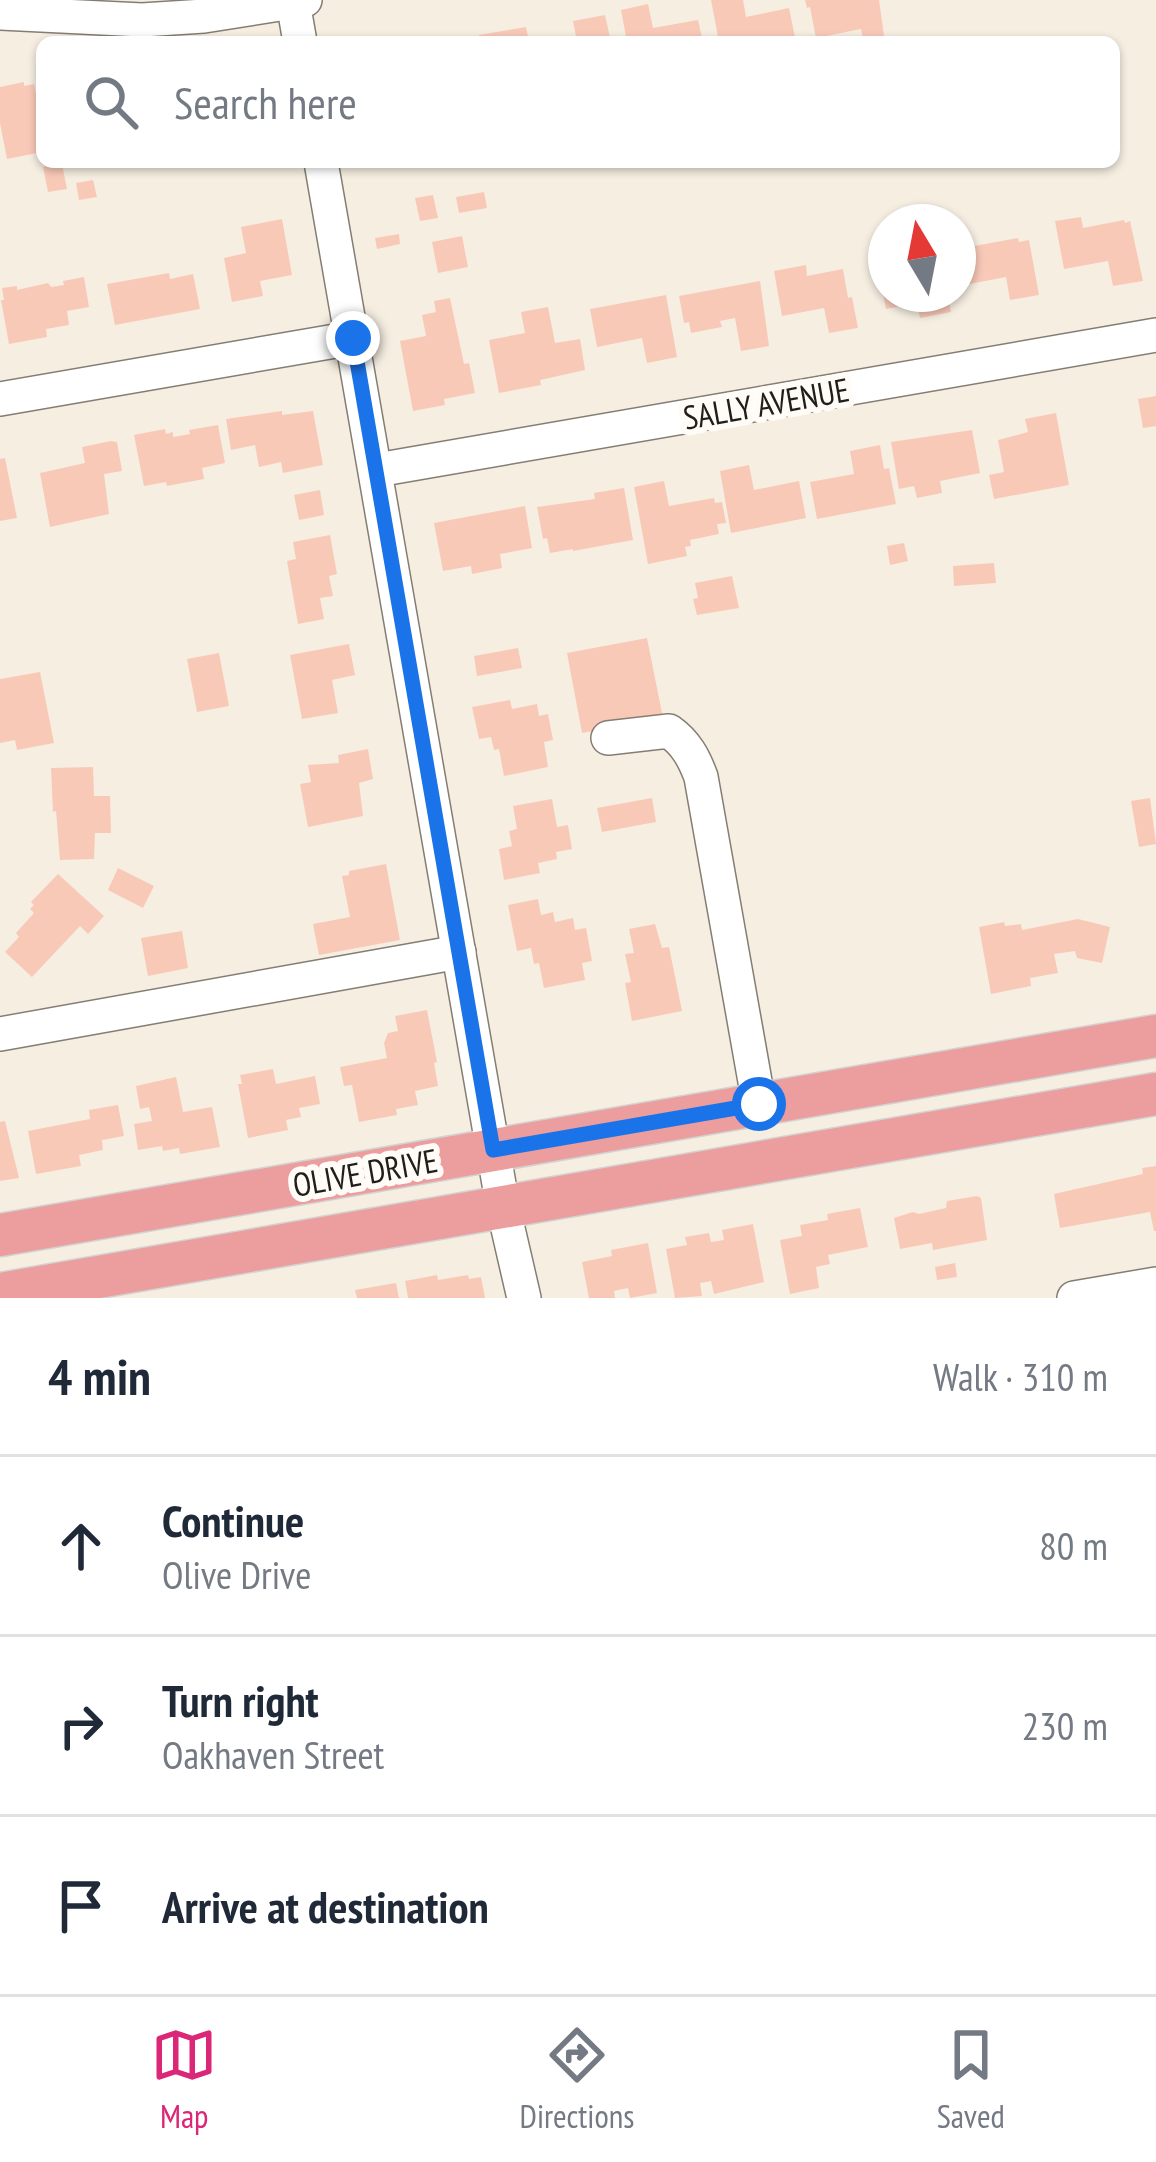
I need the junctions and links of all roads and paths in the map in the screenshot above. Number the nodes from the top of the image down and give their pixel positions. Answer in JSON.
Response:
{"nodes":[{"id":1,"x":299,"y":1,"type":"edge"},
{"id":2,"x":0,"y":13,"type":"edge"},
{"id":3,"x":300,"y":36,"type":"edge"},
{"id":4,"x":323,"y":168,"type":"edge"},
{"id":5,"x":1156,"y":335,"type":"edge"},
{"id":6,"x":353,"y":338,"type":"junction"},
{"id":7,"x":0,"y":399,"type":"edge"},
{"id":8,"x":376,"y":470,"type":"junction"},
{"id":9,"x":608,"y":738,"type":"dead end"},
{"id":10,"x":459,"y":952,"type":"junction"},
{"id":11,"x":0,"y":1034,"type":"edge"},
{"id":12,"x":1156,"y":1036,"type":"edge"},
{"id":13,"x":1156,"y":1094,"type":"edge"},
{"id":14,"x":759,"y":1104,"type":"junction"},
{"id":15,"x":493,"y":1150,"type":"junction"},
{"id":16,"x":503,"y":1207,"type":"junction"},
{"id":17,"x":0,"y":1235,"type":"edge"},
{"id":18,"x":1156,"y":1284,"type":"edge"},
{"id":19,"x":0,"y":1294,"type":"edge"},
{"id":20,"x":524,"y":1298,"type":"edge"},
{"id":21,"x":1074,"y":1298,"type":"edge"}],
"edges":[{"from":1,"to":2,"type":"street"},
{"from":1,"to":3,"type":"street"},
{"from":4,"to":6,"type":"street"},
{"from":5,"to":8,"type":"street","name":"SALLY AVENUE"},
{"from":6,"to":7,"type":"street"},
{"from":6,"to":8,"type":"street"},
{"from":8,"to":10,"type":"street"},
{"from":9,"to":14,"type":"street"},
{"from":10,"to":11,"type":"street"},
{"from":10,"to":15,"type":"street"},
{"from":12,"to":14,"type":"main road","name":"OLIVE DRIVE"},
{"from":13,"to":16,"type":"main road","name":"OLIVE DRIVE"},
{"from":14,"to":15,"type":"main road","name":"OLIVE DRIVE"},
{"from":15,"to":16,"type":"street"},
{"from":15,"to":17,"type":"main road","name":"OLIVE DRIVE"},
{"from":16,"to":19,"type":"main road","name":"OLIVE DRIVE"},
{"from":16,"to":20,"type":"street"},
{"from":18,"to":21,"type":"street"}]}
